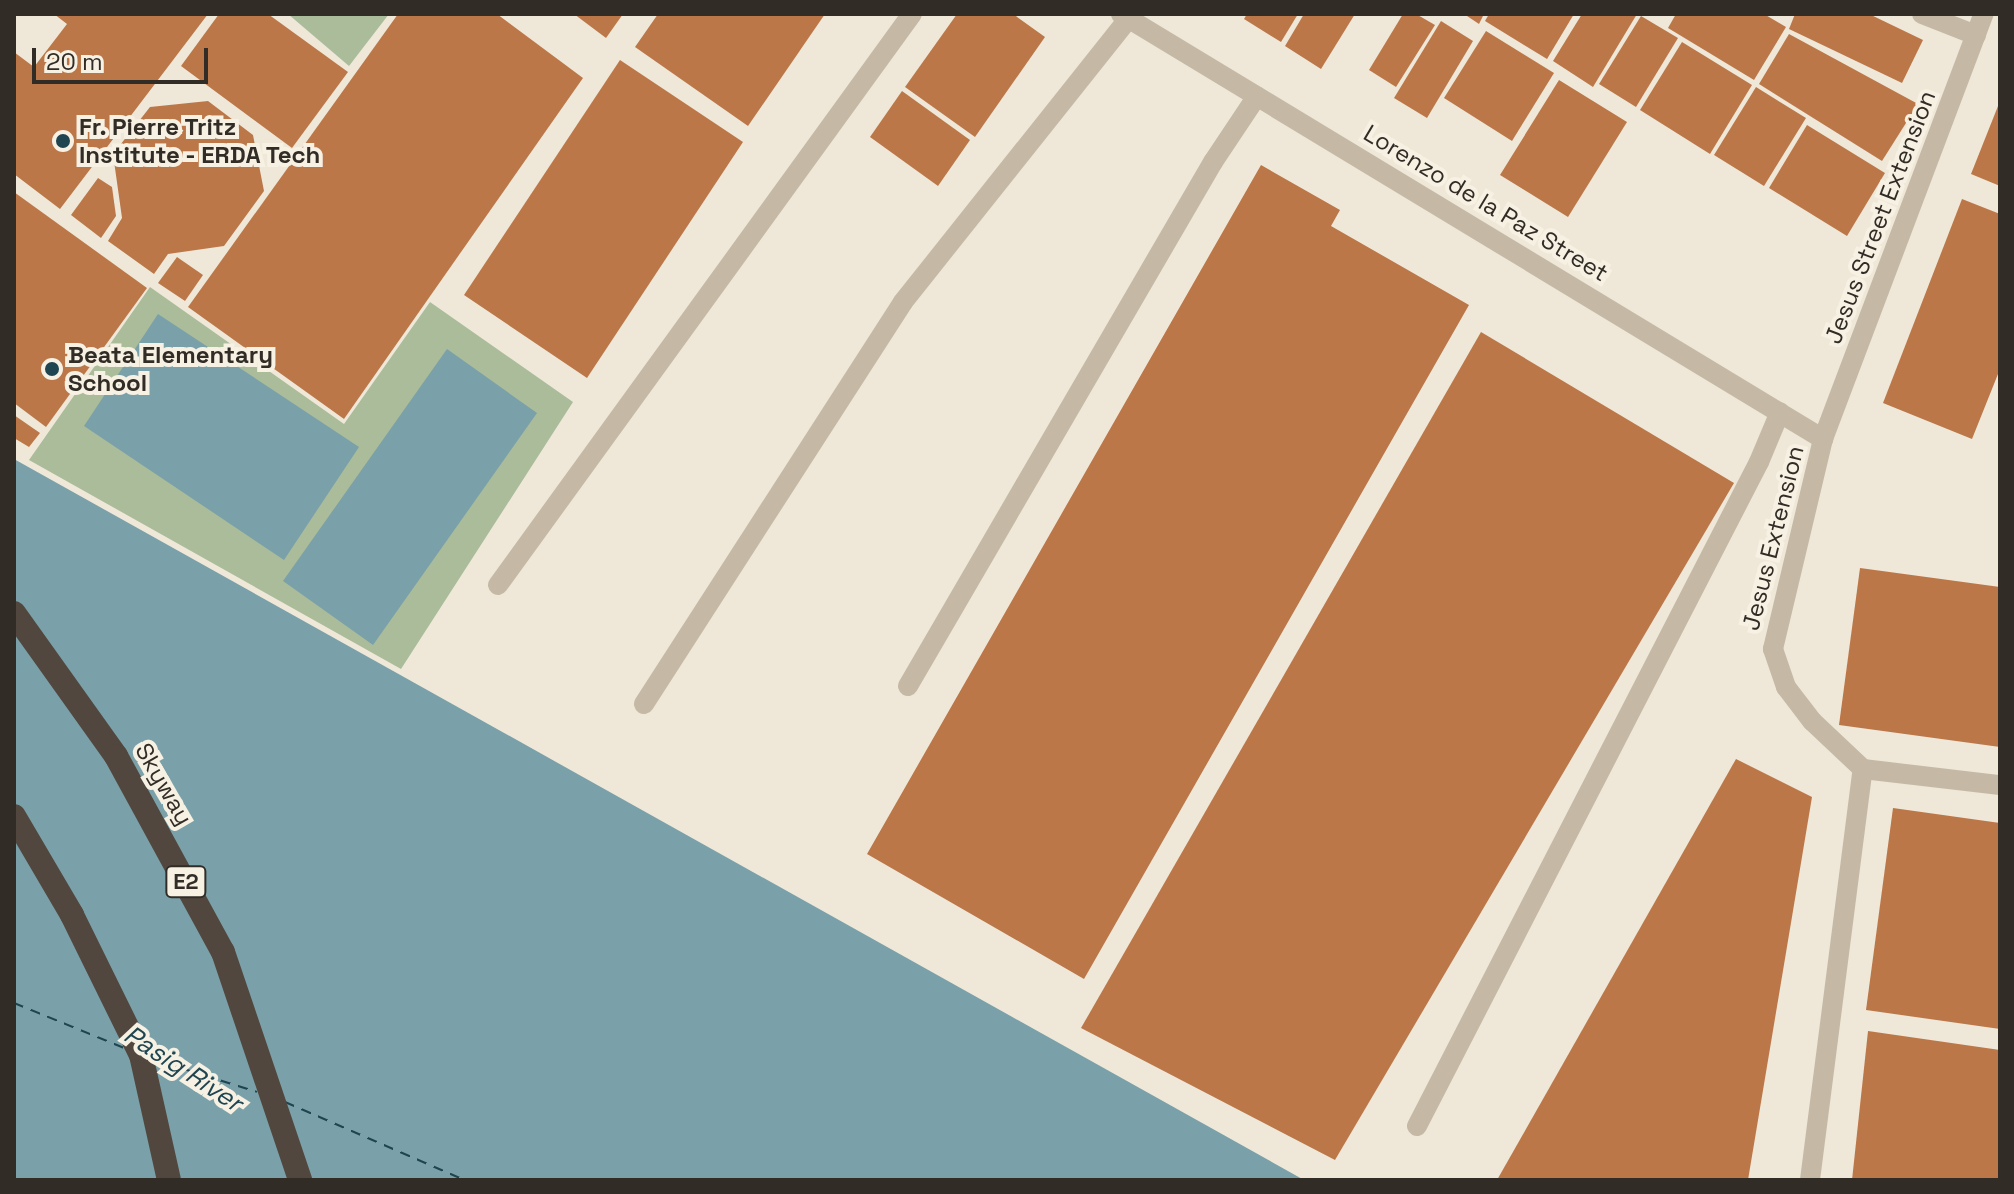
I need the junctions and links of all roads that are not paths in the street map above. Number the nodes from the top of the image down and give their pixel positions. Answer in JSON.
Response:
{"nodes":[{"id":1,"x":912,"y":14,"type":"edge"},
{"id":2,"x":1922,"y":14,"type":"edge"},
{"id":3,"x":1984,"y":14,"type":"edge"},
{"id":4,"x":1124,"y":16,"type":"edge"},
{"id":5,"x":1976,"y":35,"type":"junction"},
{"id":6,"x":1257,"y":96,"type":"junction"},
{"id":7,"x":1780,"y":412,"type":"junction"},
{"id":8,"x":1823,"y":439,"type":"junction"},
{"id":9,"x":498,"y":585,"type":"dead end"},
{"id":10,"x":14,"y":613,"type":"edge"},
{"id":11,"x":908,"y":686,"type":"dead end"},
{"id":12,"x":644,"y":704,"type":"dead end"},
{"id":13,"x":1863,"y":769,"type":"junction"},
{"id":14,"x":2000,"y":785,"type":"edge"},
{"id":15,"x":14,"y":816,"type":"edge"},
{"id":16,"x":1417,"y":1126,"type":"dead end"},
{"id":17,"x":169,"y":1180,"type":"edge"},
{"id":18,"x":300,"y":1180,"type":"edge"},
{"id":19,"x":1810,"y":1180,"type":"edge"}],
"edges":[{"from":1,"to":9,"type":"street"},
{"from":2,"to":5,"type":"street"},
{"from":3,"to":5,"type":"street","name":"Jesus Street Extension"},
{"from":4,"to":6,"type":"street","name":"Lorenzo de la Paz Street"},
{"from":4,"to":12,"type":"street"},
{"from":5,"to":8,"type":"street","name":"Jesus Street Extension"},
{"from":6,"to":7,"type":"street","name":"Lorenzo de la Paz Street"},
{"from":6,"to":11,"type":"street"},
{"from":7,"to":8,"type":"street","name":"Lorenzo de la Paz Street"},
{"from":7,"to":16,"type":"street"},
{"from":8,"to":13,"type":"street","name":"Jesus Extension"},
{"from":10,"to":18,"type":"highway","name":"Skyway","number":"E2"},
{"from":13,"to":14,"type":"street"},
{"from":13,"to":19,"type":"street"},
{"from":15,"to":17,"type":"highway"}]}
